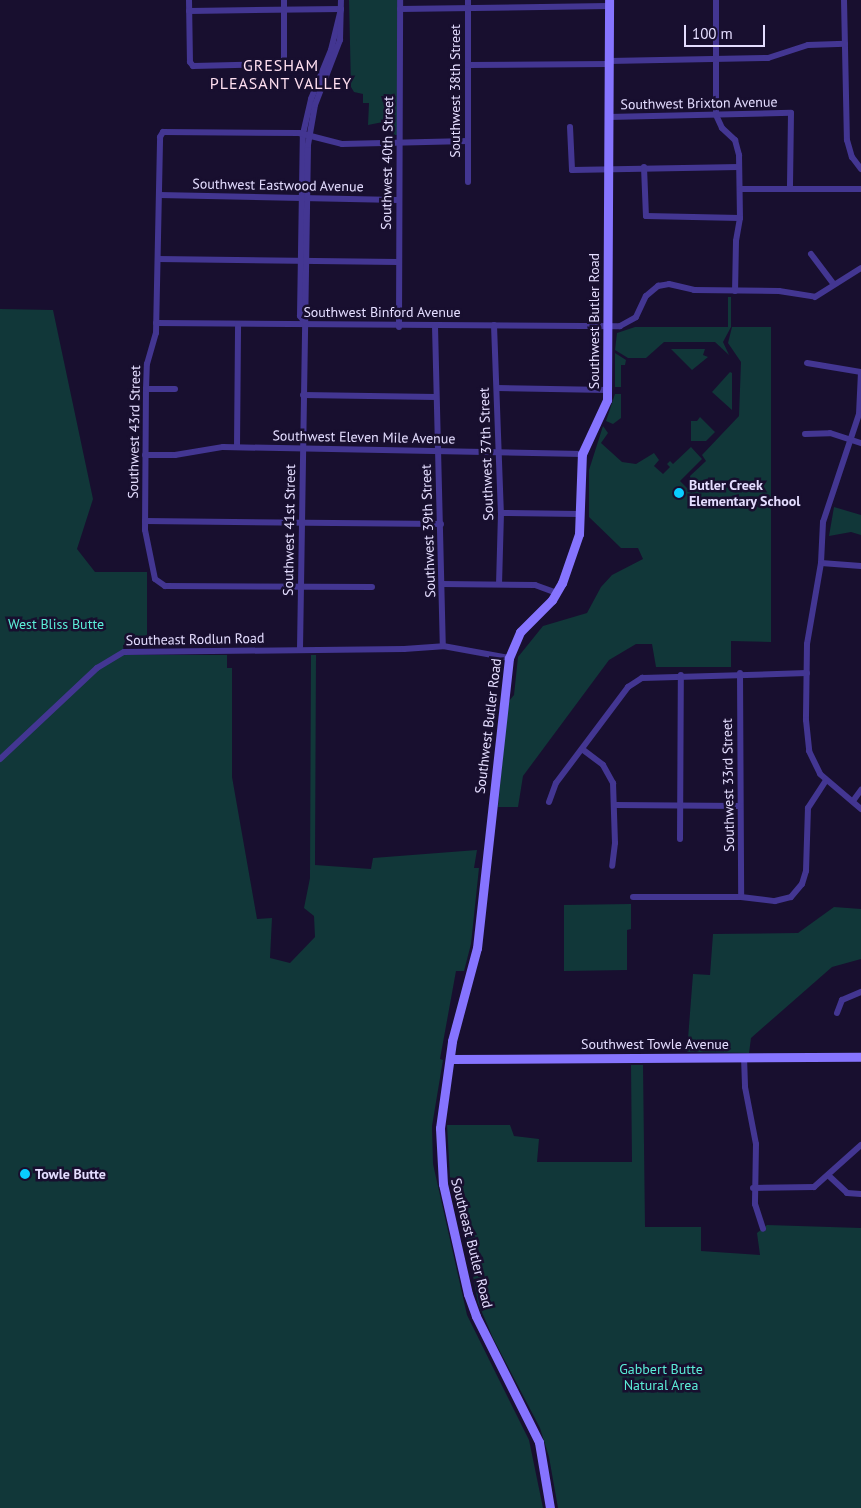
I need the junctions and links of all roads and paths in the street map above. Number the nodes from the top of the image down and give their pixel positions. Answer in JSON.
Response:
{"nodes":[{"id":1,"x":189,"y":0,"type":"edge"},
{"id":2,"x":284,"y":0,"type":"edge"},
{"id":3,"x":341,"y":0,"type":"edge"},
{"id":4,"x":400,"y":0,"type":"edge"},
{"id":5,"x":716,"y":0,"type":"edge"},
{"id":6,"x":844,"y":0,"type":"edge"},
{"id":7,"x":609,"y":3,"type":"edge"},
{"id":8,"x":468,"y":4,"type":"edge"},
{"id":9,"x":284,"y":9,"type":"junction"},
{"id":10,"x":341,"y":9,"type":"junction"},
{"id":11,"x":400,"y":9,"type":"junction"},
{"id":12,"x":189,"y":11,"type":"junction"},
{"id":13,"x":845,"y":44,"type":"junction"},
{"id":14,"x":715,"y":60,"type":"junction"},
{"id":15,"x":609,"y":62,"type":"junction"},
{"id":16,"x":468,"y":65,"type":"junction"},
{"id":17,"x":716,"y":116,"type":"junction"},
{"id":18,"x":608,"y":117,"type":"junction"},
{"id":19,"x":570,"y":127,"type":"dead end"},
{"id":20,"x":306,"y":134,"type":"junction"},
{"id":21,"x":468,"y":141,"type":"junction"},
{"id":22,"x":400,"y":143,"type":"junction"},
{"id":23,"x":739,"y":166,"type":"junction"},
{"id":24,"x":644,"y":167,"type":"junction"},
{"id":25,"x":861,"y":169,"type":"edge"},
{"id":26,"x":608,"y":172,"type":"junction"},
{"id":27,"x":468,"y":182,"type":"dead end"},
{"id":28,"x":740,"y":188,"type":"junction"},
{"id":29,"x":790,"y":189,"type":"junction"},
{"id":30,"x":861,"y":189,"type":"edge"},
{"id":31,"x":159,"y":195,"type":"junction"},
{"id":32,"x":304,"y":197,"type":"junction"},
{"id":33,"x":397,"y":200,"type":"junction"},
{"id":34,"x":740,"y":218,"type":"junction"},
{"id":35,"x":810,"y":254,"type":"dead end"},
{"id":36,"x":158,"y":259,"type":"junction"},
{"id":37,"x":303,"y":262,"type":"junction"},
{"id":38,"x":398,"y":262,"type":"junction"},
{"id":39,"x":861,"y":268,"type":"edge"},
{"id":40,"x":834,"y":284,"type":"junction"},
{"id":41,"x":734,"y":291,"type":"junction"},
{"id":42,"x":303,"y":322,"type":"junction"},
{"id":43,"x":156,"y":323,"type":"junction"},
{"id":44,"x":238,"y":324,"type":"junction"},
{"id":45,"x":494,"y":324,"type":"junction"},
{"id":46,"x":435,"y":326,"type":"junction"},
{"id":47,"x":608,"y":326,"type":"junction"},
{"id":48,"x":399,"y":327,"type":"junction"},
{"id":49,"x":807,"y":363,"type":"dead end"},
{"id":50,"x":861,"y":372,"type":"edge"},
{"id":51,"x":175,"y":388,"type":"dead end"},
{"id":52,"x":497,"y":388,"type":"junction"},
{"id":53,"x":146,"y":389,"type":"junction"},
{"id":54,"x":608,"y":390,"type":"junction"},
{"id":55,"x":303,"y":395,"type":"junction"},
{"id":56,"x":436,"y":397,"type":"junction"},
{"id":57,"x":805,"y":434,"type":"dead end"},
{"id":58,"x":851,"y":439,"type":"junction"},
{"id":59,"x":861,"y":443,"type":"edge"},
{"id":60,"x":237,"y":447,"type":"junction"},
{"id":61,"x":302,"y":449,"type":"junction"},
{"id":62,"x":438,"y":450,"type":"junction"},
{"id":63,"x":499,"y":452,"type":"junction"},
{"id":64,"x":582,"y":454,"type":"junction"},
{"id":65,"x":145,"y":455,"type":"junction"},
{"id":66,"x":501,"y":513,"type":"junction"},
{"id":67,"x":580,"y":514,"type":"junction"},
{"id":68,"x":145,"y":521,"type":"junction"},
{"id":69,"x":301,"y":524,"type":"junction"},
{"id":70,"x":441,"y":524,"type":"junction"},
{"id":71,"x":821,"y":563,"type":"junction"},
{"id":72,"x":861,"y":566,"type":"edge"},
{"id":73,"x":442,"y":584,"type":"junction"},
{"id":74,"x":499,"y":584,"type":"junction"},
{"id":75,"x":300,"y":587,"type":"junction"},
{"id":76,"x":372,"y":587,"type":"dead end"},
{"id":77,"x":557,"y":593,"type":"junction"},
{"id":78,"x":443,"y":646,"type":"junction"},
{"id":79,"x":300,"y":649,"type":"junction"},
{"id":80,"x":509,"y":658,"type":"junction"},
{"id":81,"x":740,"y":673,"type":"junction"},
{"id":82,"x":807,"y":673,"type":"junction"},
{"id":83,"x":680,"y":674,"type":"junction"},
{"id":84,"x":582,"y":749,"type":"junction"},
{"id":85,"x":0,"y":760,"type":"edge"},
{"id":86,"x":826,"y":780,"type":"junction"},
{"id":87,"x":861,"y":790,"type":"edge"},
{"id":88,"x":853,"y":801,"type":"junction"},
{"id":89,"x":549,"y":802,"type":"dead end"},
{"id":90,"x":615,"y":805,"type":"junction"},
{"id":91,"x":680,"y":806,"type":"junction"},
{"id":92,"x":740,"y":806,"type":"junction"},
{"id":93,"x":861,"y":808,"type":"edge"},
{"id":94,"x":680,"y":839,"type":"dead end"},
{"id":95,"x":612,"y":866,"type":"dead end"},
{"id":96,"x":633,"y":897,"type":"dead end"},
{"id":97,"x":741,"y":897,"type":"junction"},
{"id":98,"x":861,"y":992,"type":"edge"},
{"id":99,"x":837,"y":1013,"type":"dead end"},
{"id":100,"x":744,"y":1057,"type":"junction"},
{"id":101,"x":861,"y":1057,"type":"edge"},
{"id":102,"x":450,"y":1059,"type":"junction"},
{"id":103,"x":861,"y":1145,"type":"edge"},
{"id":104,"x":828,"y":1175,"type":"junction"},
{"id":105,"x":754,"y":1188,"type":"junction"},
{"id":106,"x":861,"y":1194,"type":"edge"},
{"id":107,"x":762,"y":1229,"type":"dead end"},
{"id":108,"x":550,"y":1508,"type":"edge"}],
"edges":[{"from":1,"to":12,"type":"street"},
{"from":2,"to":9,"type":"street"},
{"from":3,"to":10,"type":"street","name":"Southwest 41st Street"},
{"from":4,"to":11,"type":"street","name":"Southwest 40th Street"},
{"from":5,"to":14,"type":"street"},
{"from":6,"to":13,"type":"street"},
{"from":7,"to":8,"type":"street"},
{"from":7,"to":15,"type":"main road","name":"Southwest Butler Road"},
{"from":8,"to":11,"type":"street"},
{"from":8,"to":16,"type":"street","name":"Southwest 38th Street"},
{"from":9,"to":10,"type":"street"},
{"from":9,"to":12,"type":"street"},
{"from":9,"to":12,"type":"street"},
{"from":10,"to":20,"type":"street","name":"Southwest 41st Street"},
{"from":11,"to":22,"type":"street","name":"Southwest 40th Street"},
{"from":13,"to":14,"type":"street"},
{"from":13,"to":25,"type":"street"},
{"from":14,"to":15,"type":"street"},
{"from":14,"to":17,"type":"street"},
{"from":15,"to":16,"type":"street"},
{"from":15,"to":18,"type":"main road","name":"Southwest Butler Road"},
{"from":16,"to":21,"type":"street","name":"Southwest 38th Street"},
{"from":17,"to":18,"type":"street","name":"Southwest Brixton Avenue"},
{"from":17,"to":23,"type":"street"},
{"from":17,"to":29,"type":"street","name":"Southwest Brixton Avenue"},
{"from":18,"to":26,"type":"main road","name":"Southwest Butler Road"},
{"from":19,"to":26,"type":"street"},
{"from":20,"to":22,"type":"street"},
{"from":20,"to":31,"type":"street","name":"Southwest 43rd Street"},
{"from":20,"to":32,"type":"street","name":"Southwest 41st Street"},
{"from":21,"to":22,"type":"street"},
{"from":21,"to":27,"type":"street","name":"Southwest 38th Street"},
{"from":22,"to":33,"type":"street","name":"Southwest 40th Street"},
{"from":23,"to":24,"type":"street"},
{"from":23,"to":28,"type":"street"},
{"from":24,"to":26,"type":"street"},
{"from":24,"to":34,"type":"street"},
{"from":26,"to":47,"type":"main road","name":"Southwest Butler Road"},
{"from":28,"to":29,"type":"street"},
{"from":28,"to":34,"type":"street"},
{"from":29,"to":30,"type":"street"},
{"from":31,"to":32,"type":"street","name":"Southwest Eastwood Avenue"},
{"from":31,"to":36,"type":"street","name":"Southwest 43rd Street"},
{"from":32,"to":33,"type":"street","name":"Southwest Eastwood Avenue"},
{"from":32,"to":37,"type":"street","name":"Southwest 41st Street"},
{"from":33,"to":38,"type":"street","name":"Southwest 40th Street"},
{"from":34,"to":41,"type":"street"},
{"from":35,"to":40,"type":"street"},
{"from":36,"to":37,"type":"street"},
{"from":36,"to":43,"type":"street","name":"Southwest 43rd Street"},
{"from":37,"to":38,"type":"street"},
{"from":37,"to":42,"type":"street","name":"Southwest 41st Street"},
{"from":38,"to":48,"type":"street","name":"Southwest 40th Street"},
{"from":39,"to":40,"type":"street"},
{"from":40,"to":41,"type":"street"},
{"from":41,"to":47,"type":"street","name":"Southwest Binford Avenue"},
{"from":42,"to":44,"type":"street","name":"Southwest Binford Avenue"},
{"from":42,"to":48,"type":"street","name":"Southwest Binford Avenue"},
{"from":42,"to":55,"type":"street","name":"Southwest 41st Street"},
{"from":43,"to":44,"type":"street","name":"Southwest Binford Avenue"},
{"from":43,"to":53,"type":"street","name":"Southwest 43rd Street"},
{"from":44,"to":60,"type":"street"},
{"from":45,"to":46,"type":"street","name":"Southwest Binford Avenue"},
{"from":45,"to":47,"type":"street","name":"Southwest Binford Avenue"},
{"from":45,"to":52,"type":"street","name":"Southwest 37th Street"},
{"from":46,"to":48,"type":"street","name":"Southwest Binford Avenue"},
{"from":46,"to":56,"type":"street","name":"Southwest 39th Street"},
{"from":47,"to":54,"type":"main road","name":"Southwest Butler Road"},
{"from":49,"to":50,"type":"street"},
{"from":50,"to":58,"type":"street"},
{"from":51,"to":53,"type":"street"},
{"from":52,"to":54,"type":"street"},
{"from":52,"to":63,"type":"street","name":"Southwest 37th Street"},
{"from":53,"to":65,"type":"street","name":"Southwest 43rd Street"},
{"from":54,"to":64,"type":"main road","name":"Southwest Butler Road"},
{"from":55,"to":56,"type":"street"},
{"from":55,"to":61,"type":"street","name":"Southwest 41st Street"},
{"from":56,"to":62,"type":"street","name":"Southwest 39th Street"},
{"from":57,"to":58,"type":"street"},
{"from":58,"to":59,"type":"street"},
{"from":58,"to":71,"type":"street"},
{"from":60,"to":61,"type":"street","name":"Southwest Eleven Mile Avenue"},
{"from":60,"to":65,"type":"street","name":"Southwest Eleven Mile Avenue"},
{"from":61,"to":62,"type":"street","name":"Southwest Eleven Mile Avenue"},
{"from":61,"to":69,"type":"street","name":"Southwest 41st Street"},
{"from":62,"to":63,"type":"street","name":"Southwest Eleven Mile Avenue"},
{"from":62,"to":70,"type":"street","name":"Southwest 39th Street"},
{"from":63,"to":64,"type":"street","name":"Southwest Eleven Mile Avenue"},
{"from":63,"to":66,"type":"street","name":"Southwest 37th Street"},
{"from":64,"to":67,"type":"main road","name":"Southwest Butler Road"},
{"from":65,"to":68,"type":"street","name":"Southwest 43rd Street"},
{"from":66,"to":67,"type":"street"},
{"from":66,"to":74,"type":"street","name":"Southwest 37th Street"},
{"from":67,"to":77,"type":"main road","name":"Southwest Butler Road"},
{"from":68,"to":69,"type":"street"},
{"from":68,"to":75,"type":"street","name":"Southwest 43rd Street"},
{"from":69,"to":70,"type":"street"},
{"from":69,"to":75,"type":"street","name":"Southwest 41st Street"},
{"from":70,"to":73,"type":"street","name":"Southwest 39th Street"},
{"from":71,"to":72,"type":"street"},
{"from":71,"to":82,"type":"street"},
{"from":73,"to":74,"type":"street"},
{"from":73,"to":78,"type":"street","name":"Southwest 39th Street"},
{"from":74,"to":77,"type":"street"},
{"from":75,"to":76,"type":"street"},
{"from":75,"to":79,"type":"street","name":"Southwest 41st Street"},
{"from":77,"to":80,"type":"main road","name":"Southwest Butler Road"},
{"from":78,"to":79,"type":"street","name":"Southeast Rodlun Road"},
{"from":78,"to":80,"type":"street","name":"Southeast Rodlun Road"},
{"from":79,"to":85,"type":"street","name":"Southeast Rodlun Road"},
{"from":80,"to":102,"type":"main road","name":"Southwest Butler Road"},
{"from":81,"to":82,"type":"street"},
{"from":81,"to":83,"type":"street"},
{"from":81,"to":92,"type":"street","name":"Southwest 33rd Street"},
{"from":82,"to":86,"type":"street"},
{"from":83,"to":84,"type":"street"},
{"from":83,"to":91,"type":"street"},
{"from":84,"to":89,"type":"street"},
{"from":84,"to":90,"type":"street"},
{"from":86,"to":88,"type":"street"},
{"from":86,"to":97,"type":"street"},
{"from":87,"to":88,"type":"street"},
{"from":88,"to":93,"type":"street"},
{"from":90,"to":91,"type":"street"},
{"from":90,"to":95,"type":"street"},
{"from":91,"to":92,"type":"street"},
{"from":91,"to":94,"type":"street"},
{"from":92,"to":97,"type":"street","name":"Southwest 33rd Street"},
{"from":96,"to":97,"type":"street"},
{"from":98,"to":99,"type":"street"},
{"from":100,"to":101,"type":"main road","name":"Southwest Towle Avenue"},
{"from":100,"to":102,"type":"main road","name":"Southwest Towle Avenue"},
{"from":100,"to":105,"type":"street"},
{"from":102,"to":108,"type":"main road","name":"Southeast Butler Road"},
{"from":103,"to":104,"type":"street"},
{"from":104,"to":105,"type":"street"},
{"from":104,"to":106,"type":"street"},
{"from":105,"to":107,"type":"street"}]}
